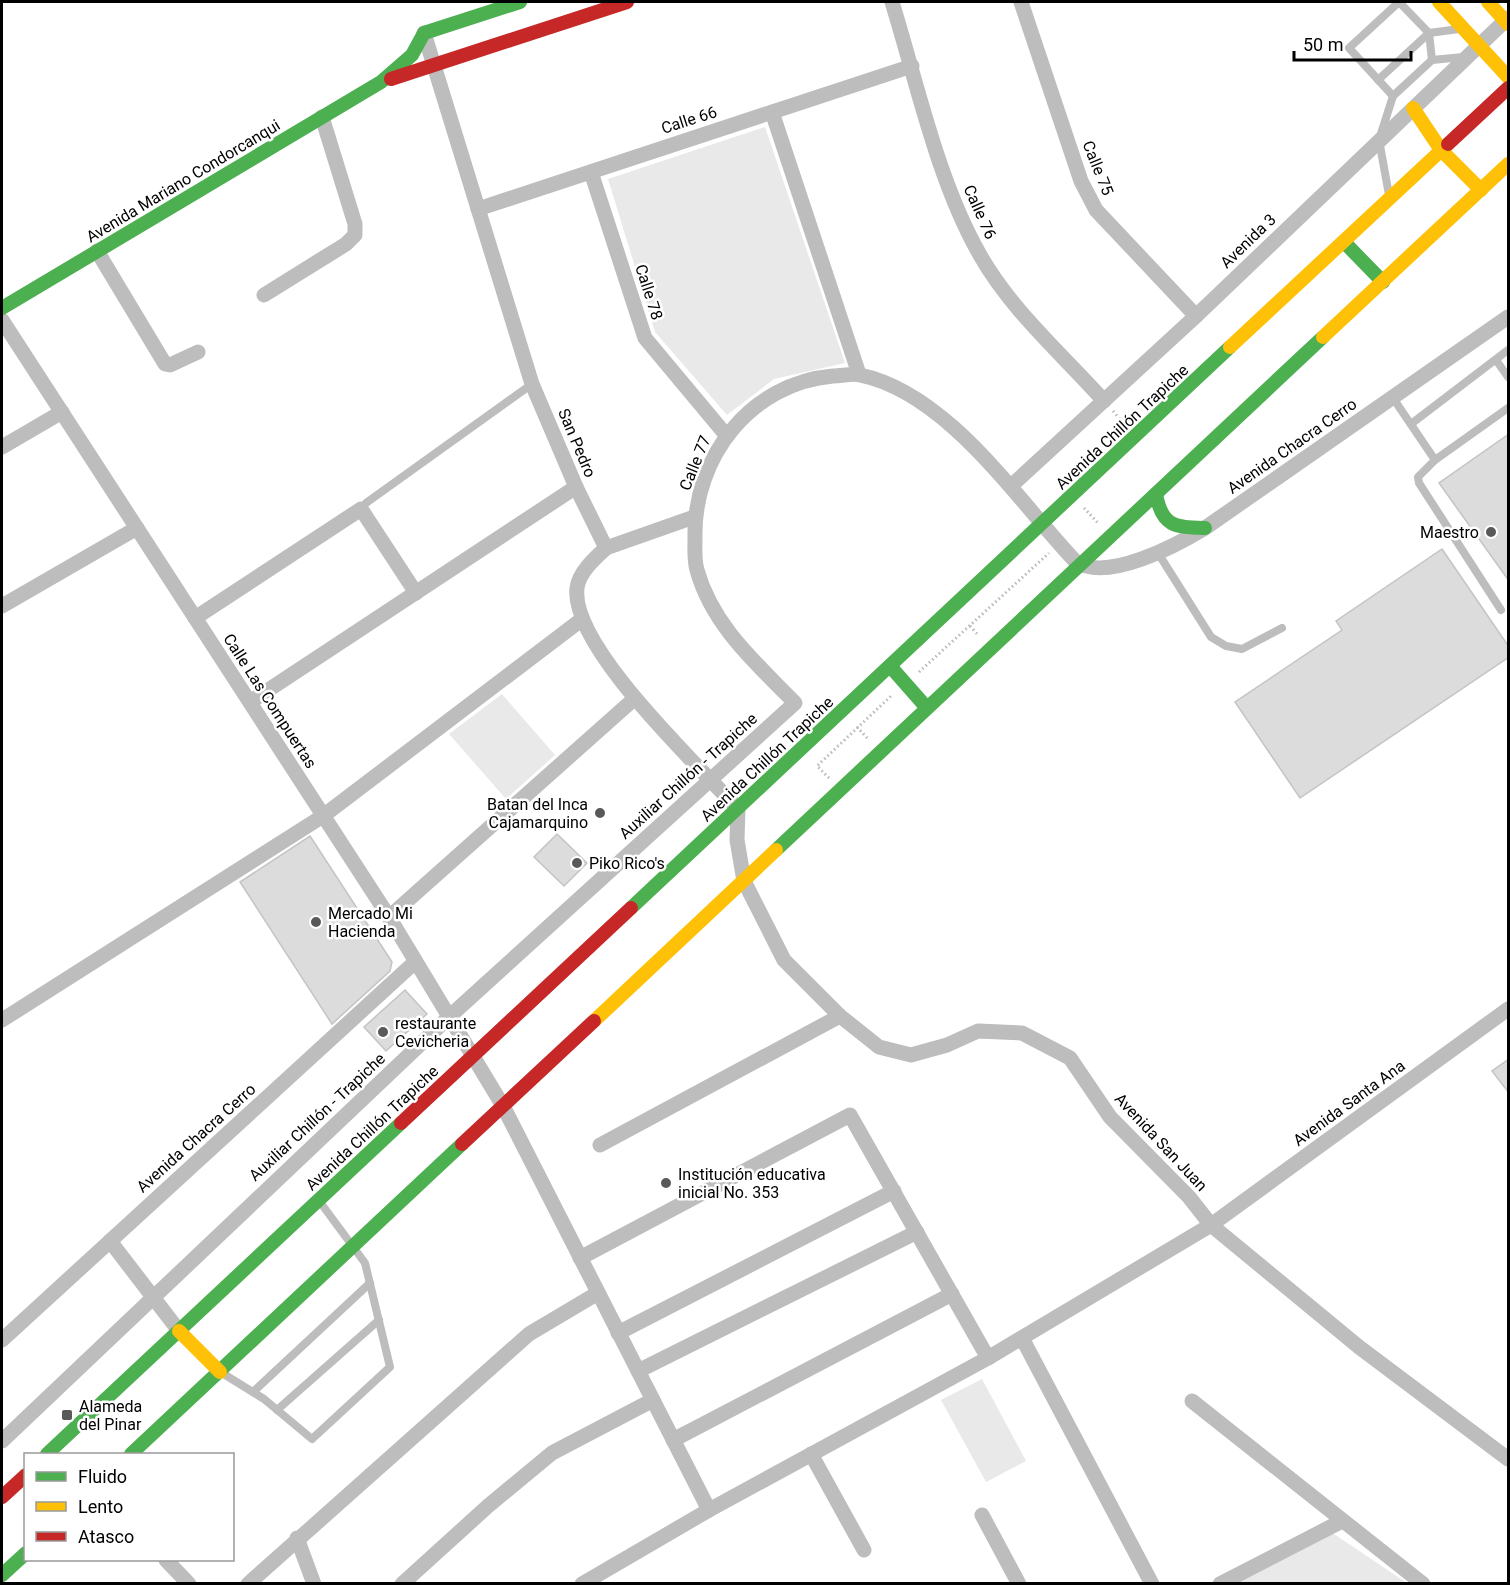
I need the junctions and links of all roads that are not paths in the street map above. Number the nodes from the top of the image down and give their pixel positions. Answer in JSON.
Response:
{"nodes":[{"id":1,"x":520,"y":2,"type":"edge"},
{"id":2,"x":627,"y":2,"type":"edge"},
{"id":3,"x":892,"y":2,"type":"edge"},
{"id":4,"x":1020,"y":2,"type":"edge"},
{"id":5,"x":1399,"y":2,"type":"edge"},
{"id":6,"x":1439,"y":2,"type":"edge"},
{"id":7,"x":1488,"y":2,"type":"edge"},
{"id":8,"x":1508,"y":21,"type":"edge"},
{"id":9,"x":1464,"y":28,"type":"junction"},
{"id":10,"x":424,"y":33,"type":"junction"},
{"id":11,"x":1428,"y":33,"type":"junction"},
{"id":12,"x":1479,"y":45,"type":"junction"},
{"id":13,"x":1465,"y":57,"type":"junction"},
{"id":14,"x":1432,"y":60,"type":"junction"},
{"id":15,"x":433,"y":65,"type":"junction"},
{"id":16,"x":912,"y":66,"type":"junction"},
{"id":17,"x":1509,"y":77,"type":"edge"},
{"id":18,"x":1378,"y":80,"type":"junction"},
{"id":19,"x":381,"y":82,"type":"junction"},
{"id":20,"x":1509,"y":88,"type":"edge"},
{"id":21,"x":1393,"y":96,"type":"junction"},
{"id":22,"x":1413,"y":108,"type":"junction"},
{"id":23,"x":772,"y":112,"type":"junction"},
{"id":24,"x":322,"y":117,"type":"junction"},
{"id":25,"x":1379,"y":140,"type":"junction"},
{"id":26,"x":1441,"y":150,"type":"junction"},
{"id":27,"x":1509,"y":164,"type":"edge"},
{"id":28,"x":591,"y":172,"type":"junction"},
{"id":29,"x":1481,"y":190,"type":"junction"},
{"id":30,"x":1390,"y":198,"type":"junction"},
{"id":31,"x":478,"y":209,"type":"junction"},
{"id":32,"x":1344,"y":242,"type":"junction"},
{"id":33,"x":97,"y":251,"type":"junction"},
{"id":34,"x":1383,"y":282,"type":"junction"},
{"id":35,"x":264,"y":295,"type":"dead end"},
{"id":36,"x":2,"y":308,"type":"edge"},
{"id":37,"x":1196,"y":316,"type":"junction"},
{"id":38,"x":1509,"y":318,"type":"edge"},
{"id":39,"x":2,"y":320,"type":"edge"},
{"id":40,"x":1509,"y":350,"type":"edge"},
{"id":41,"x":198,"y":352,"type":"dead end"},
{"id":42,"x":1496,"y":360,"type":"junction"},
{"id":43,"x":860,"y":374,"type":"junction"},
{"id":44,"x":1509,"y":377,"type":"edge"},
{"id":45,"x":532,"y":384,"type":"junction"},
{"id":46,"x":1393,"y":398,"type":"junction"},
{"id":47,"x":1104,"y":401,"type":"junction"},
{"id":48,"x":1509,"y":408,"type":"edge"},
{"id":49,"x":62,"y":412,"type":"junction"},
{"id":50,"x":1411,"y":424,"type":"junction"},
{"id":51,"x":726,"y":435,"type":"junction"},
{"id":52,"x":2,"y":447,"type":"edge"},
{"id":53,"x":1435,"y":460,"type":"junction"},
{"id":54,"x":1011,"y":486,"type":"junction"},
{"id":55,"x":576,"y":487,"type":"junction"},
{"id":56,"x":1156,"y":494,"type":"junction"},
{"id":57,"x":361,"y":509,"type":"junction"},
{"id":58,"x":694,"y":517,"type":"junction"},
{"id":59,"x":1041,"y":525,"type":"junction"},
{"id":60,"x":137,"y":528,"type":"junction"},
{"id":61,"x":1205,"y":528,"type":"junction"},
{"id":62,"x":606,"y":548,"type":"junction"},
{"id":63,"x":1158,"y":553,"type":"junction"},
{"id":64,"x":1080,"y":565,"type":"junction"},
{"id":65,"x":416,"y":593,"type":"junction"},
{"id":66,"x":2,"y":606,"type":"edge"},
{"id":67,"x":1501,"y":610,"type":"dead end"},
{"id":68,"x":195,"y":618,"type":"junction"},
{"id":69,"x":581,"y":620,"type":"junction"},
{"id":70,"x":1282,"y":628,"type":"dead end"},
{"id":71,"x":890,"y":666,"type":"junction"},
{"id":72,"x":634,"y":699,"type":"junction"},
{"id":73,"x":250,"y":702,"type":"junction"},
{"id":74,"x":795,"y":703,"type":"joint"},
{"id":75,"x":927,"y":708,"type":"junction"},
{"id":76,"x":711,"y":780,"type":"junction"},
{"id":77,"x":738,"y":809,"type":"junction"},
{"id":78,"x":323,"y":816,"type":"junction"},
{"id":79,"x":744,"y":881,"type":"junction"},
{"id":80,"x":389,"y":917,"type":"junction"},
{"id":81,"x":415,"y":962,"type":"junction"},
{"id":82,"x":1509,"y":1009,"type":"edge"},
{"id":83,"x":840,"y":1016,"type":"junction"},
{"id":84,"x":449,"y":1017,"type":"junction"},
{"id":85,"x":2,"y":1020,"type":"edge"},
{"id":86,"x":473,"y":1057,"type":"junction"},
{"id":87,"x":503,"y":1106,"type":"junction"},
{"id":88,"x":600,"y":1145,"type":"dead end"},
{"id":89,"x":894,"y":1191,"type":"junction"},
{"id":90,"x":319,"y":1201,"type":"junction"},
{"id":91,"x":1211,"y":1225,"type":"junction"},
{"id":92,"x":917,"y":1232,"type":"junction"},
{"id":93,"x":110,"y":1241,"type":"junction"},
{"id":94,"x":354,"y":1245,"type":"junction"},
{"id":95,"x":579,"y":1258,"type":"junction"},
{"id":96,"x":370,"y":1283,"type":"junction"},
{"id":97,"x":598,"y":1293,"type":"junction"},
{"id":98,"x":952,"y":1294,"type":"junction"},
{"id":99,"x":154,"y":1297,"type":"junction"},
{"id":100,"x":379,"y":1320,"type":"junction"},
{"id":101,"x":179,"y":1331,"type":"junction"},
{"id":102,"x":618,"y":1333,"type":"junction"},
{"id":103,"x":1022,"y":1338,"type":"junction"},
{"id":104,"x":2,"y":1340,"type":"edge"},
{"id":105,"x":988,"y":1358,"type":"junction"},
{"id":106,"x":638,"y":1371,"type":"junction"},
{"id":107,"x":220,"y":1372,"type":"junction"},
{"id":108,"x":253,"y":1392,"type":"junction"},
{"id":109,"x":653,"y":1400,"type":"junction"},
{"id":110,"x":1192,"y":1401,"type":"dead end"},
{"id":111,"x":277,"y":1410,"type":"junction"},
{"id":112,"x":673,"y":1440,"type":"junction"},
{"id":113,"x":2,"y":1441,"type":"edge"},
{"id":114,"x":58,"y":1451,"type":"edge"},
{"id":115,"x":133,"y":1453,"type":"edge"},
{"id":116,"x":811,"y":1454,"type":"junction"},
{"id":117,"x":1509,"y":1459,"type":"edge"},
{"id":118,"x":24,"y":1477,"type":"edge"},
{"id":119,"x":2,"y":1497,"type":"edge"},
{"id":120,"x":709,"y":1510,"type":"junction"},
{"id":121,"x":982,"y":1515,"type":"dead end"},
{"id":122,"x":1342,"y":1521,"type":"junction"},
{"id":123,"x":297,"y":1538,"type":"junction"},
{"id":124,"x":864,"y":1550,"type":"dead end"},
{"id":125,"x":24,"y":1555,"type":"edge"},
{"id":126,"x":167,"y":1561,"type":"edge"},
{"id":127,"x":2,"y":1575,"type":"edge"},
{"id":128,"x":189,"y":1584,"type":"edge"},
{"id":129,"x":248,"y":1584,"type":"edge"},
{"id":130,"x":314,"y":1584,"type":"edge"},
{"id":131,"x":402,"y":1584,"type":"edge"},
{"id":132,"x":582,"y":1584,"type":"edge"},
{"id":133,"x":1019,"y":1584,"type":"edge"},
{"id":134,"x":1152,"y":1584,"type":"edge"},
{"id":135,"x":1220,"y":1584,"type":"edge"},
{"id":136,"x":1423,"y":1584,"type":"edge"}],
"edges":[{"from":1,"to":10,"type":"main road"},
{"from":2,"to":15,"type":"main road","name":"Avenida Mariano Condorcanqui"},
{"from":3,"to":16,"type":"street","name":"Calle 76"},
{"from":4,"to":37,"type":"street","name":"Calle 75"},
{"from":5,"to":11,"type":"lane"},
{"from":5,"to":18,"type":"lane"},
{"from":6,"to":9,"type":"main road"},
{"from":7,"to":8,"type":"main road"},
{"from":8,"to":12,"type":"street","name":"Avenida 3"},
{"from":9,"to":11,"type":"lane"},
{"from":9,"to":12,"type":"main road"},
{"from":10,"to":15,"type":"street","name":"San Pedro"},
{"from":10,"to":19,"type":"main road","name":"Avenida Mariano Condorcanqui"},
{"from":11,"to":14,"type":"lane"},
{"from":11,"to":18,"type":"lane"},
{"from":12,"to":13,"type":"street","name":"Avenida 3"},
{"from":12,"to":17,"type":"main road"},
{"from":13,"to":14,"type":"lane"},
{"from":13,"to":22,"type":"street","name":"Avenida 3"},
{"from":14,"to":21,"type":"lane"},
{"from":15,"to":19,"type":"main road","name":"Avenida Mariano Condorcanqui"},
{"from":15,"to":31,"type":"street","name":"San Pedro"},
{"from":16,"to":23,"type":"street","name":"Calle 66"},
{"from":16,"to":47,"type":"street","name":"Calle 76"},
{"from":18,"to":21,"type":"lane"},
{"from":19,"to":24,"type":"main road","name":"Avenida Mariano Condorcanqui"},
{"from":20,"to":26,"type":"main road","name":"Avenida Chillón Trapiche"},
{"from":21,"to":25,"type":"lane"},
{"from":22,"to":25,"type":"street","name":"Avenida 3"},
{"from":22,"to":26,"type":"main road"},
{"from":23,"to":28,"type":"street","name":"Calle 66"},
{"from":23,"to":43,"type":"street"},
{"from":24,"to":33,"type":"main road","name":"Avenida Mariano Condorcanqui"},
{"from":24,"to":35,"type":"street"},
{"from":25,"to":30,"type":"lane"},
{"from":25,"to":37,"type":"street","name":"Avenida 3"},
{"from":26,"to":29,"type":"main road"},
{"from":26,"to":30,"type":"main road","name":"Avenida Chillón Trapiche"},
{"from":27,"to":29,"type":"main road"},
{"from":28,"to":31,"type":"street","name":"Calle 66"},
{"from":28,"to":51,"type":"street","name":"Calle 78"},
{"from":29,"to":34,"type":"main road"},
{"from":30,"to":32,"type":"main road","name":"Avenida Chillón Trapiche"},
{"from":31,"to":45,"type":"street","name":"San Pedro"},
{"from":32,"to":34,"type":"main road"},
{"from":32,"to":59,"type":"main road","name":"Avenida Chillón Trapiche"},
{"from":33,"to":36,"type":"main road","name":"Avenida Mariano Condorcanqui"},
{"from":33,"to":41,"type":"street"},
{"from":34,"to":56,"type":"main road"},
{"from":37,"to":47,"type":"street","name":"Avenida 3"},
{"from":38,"to":46,"type":"street","name":"Avenida Chacra Cerro"},
{"from":39,"to":49,"type":"street","name":"Calle Las Compuertas"},
{"from":40,"to":42,"type":"lane"},
{"from":42,"to":44,"type":"lane"},
{"from":42,"to":50,"type":"lane"},
{"from":43,"to":51,"type":"street","name":"Calle 77"},
{"from":43,"to":54,"type":"street","name":"Calle 77"},
{"from":45,"to":55,"type":"street","name":"San Pedro"},
{"from":45,"to":57,"type":"lane"},
{"from":46,"to":50,"type":"lane"},
{"from":46,"to":61,"type":"street","name":"Avenida Chacra Cerro"},
{"from":47,"to":54,"type":"street","name":"Avenida 3"},
{"from":48,"to":53,"type":"lane"},
{"from":49,"to":52,"type":"street"},
{"from":49,"to":60,"type":"street","name":"Calle Las Compuertas"},
{"from":50,"to":53,"type":"lane"},
{"from":51,"to":58,"type":"street","name":"Calle 77"},
{"from":53,"to":67,"type":"lane"},
{"from":54,"to":59,"type":"street","name":"Calle 77"},
{"from":55,"to":62,"type":"street","name":"San Pedro"},
{"from":55,"to":65,"type":"street"},
{"from":56,"to":61,"type":"main road"},
{"from":56,"to":64,"type":"main road"},
{"from":57,"to":65,"type":"street"},
{"from":57,"to":68,"type":"street"},
{"from":58,"to":62,"type":"street"},
{"from":58,"to":74,"type":"street","name":"Calle 77"},
{"from":59,"to":64,"type":"street","name":"Calle 77"},
{"from":59,"to":71,"type":"main road","name":"Avenida Chillón Trapiche"},
{"from":60,"to":66,"type":"street"},
{"from":60,"to":68,"type":"street","name":"Calle Las Compuertas"},
{"from":61,"to":63,"type":"street","name":"Avenida Chacra Cerro"},
{"from":62,"to":69,"type":"street"},
{"from":63,"to":64,"type":"street","name":"Avenida Chacra Cerro"},
{"from":63,"to":70,"type":"lane"},
{"from":64,"to":75,"type":"main road"},
{"from":65,"to":73,"type":"street"},
{"from":68,"to":73,"type":"street","name":"Calle Las Compuertas"},
{"from":69,"to":72,"type":"street"},
{"from":69,"to":78,"type":"street"},
{"from":71,"to":75,"type":"main road"},
{"from":71,"to":77,"type":"main road","name":"Avenida Chillón Trapiche"},
{"from":72,"to":76,"type":"street"},
{"from":72,"to":80,"type":"street"},
{"from":73,"to":78,"type":"street","name":"Calle Las Compuertas"},
{"from":74,"to":76,"type":"street","name":"Auxiliar Chillón - Trapiche"},
{"from":75,"to":79,"type":"main road"},
{"from":76,"to":77,"type":"street"},
{"from":76,"to":84,"type":"street","name":"Auxiliar Chillón - Trapiche"},
{"from":77,"to":79,"type":"street","name":"Avenida San Juan"},
{"from":77,"to":86,"type":"main road","name":"Avenida Chillón Trapiche"},
{"from":78,"to":80,"type":"street","name":"Calle Las Compuertas"},
{"from":78,"to":85,"type":"street"},
{"from":79,"to":83,"type":"street","name":"Avenida San Juan"},
{"from":79,"to":87,"type":"main road"},
{"from":80,"to":81,"type":"street","name":"Calle Las Compuertas"},
{"from":81,"to":84,"type":"street","name":"Calle Las Compuertas"},
{"from":81,"to":93,"type":"street","name":"Avenida Chacra Cerro"},
{"from":82,"to":91,"type":"street","name":"Avenida Santa Ana"},
{"from":83,"to":88,"type":"street"},
{"from":83,"to":91,"type":"street","name":"Avenida San Juan"},
{"from":84,"to":86,"type":"street","name":"Calle Las Compuertas"},
{"from":84,"to":99,"type":"street","name":"Auxiliar Chillón - Trapiche"},
{"from":86,"to":87,"type":"street","name":"Calle Las Compuertas"},
{"from":86,"to":90,"type":"main road","name":"Avenida Chillón Trapiche"},
{"from":87,"to":94,"type":"main road"},
{"from":87,"to":95,"type":"street","name":"Calle Las Compuertas"},
{"from":89,"to":92,"type":"street"},
{"from":89,"to":95,"type":"street"},
{"from":89,"to":102,"type":"street"},
{"from":90,"to":94,"type":"lane"},
{"from":90,"to":101,"type":"main road","name":"Avenida Chillón Trapiche"},
{"from":91,"to":103,"type":"street","name":"Avenida Santa Ana"},
{"from":91,"to":117,"type":"street","name":"Avenida San Juan"},
{"from":92,"to":98,"type":"street"},
{"from":92,"to":106,"type":"street"},
{"from":93,"to":99,"type":"street"},
{"from":93,"to":104,"type":"street","name":"Avenida Chacra Cerro"},
{"from":94,"to":96,"type":"lane"},
{"from":94,"to":107,"type":"main road"},
{"from":95,"to":97,"type":"street","name":"Calle Las Compuertas"},
{"from":96,"to":100,"type":"lane"},
{"from":96,"to":108,"type":"lane"},
{"from":97,"to":102,"type":"street","name":"Calle Las Compuertas"},
{"from":97,"to":123,"type":"street"},
{"from":98,"to":105,"type":"street"},
{"from":98,"to":112,"type":"street"},
{"from":99,"to":101,"type":"street"},
{"from":99,"to":113,"type":"street","name":"Auxiliar Chillón - Trapiche"},
{"from":100,"to":111,"type":"lane"},
{"from":100,"to":111,"type":"lane"},
{"from":101,"to":107,"type":"main road"},
{"from":101,"to":114,"type":"main road","name":"Avenida Chillón Trapiche"},
{"from":102,"to":106,"type":"street","name":"Calle Las Compuertas"},
{"from":103,"to":105,"type":"street","name":"Avenida Santa Ana"},
{"from":103,"to":134,"type":"street"},
{"from":105,"to":116,"type":"street","name":"Avenida Santa Ana"},
{"from":106,"to":109,"type":"street","name":"Calle Las Compuertas"},
{"from":107,"to":108,"type":"lane"},
{"from":107,"to":115,"type":"main road"},
{"from":108,"to":111,"type":"lane"},
{"from":109,"to":112,"type":"street","name":"Calle Las Compuertas"},
{"from":109,"to":131,"type":"street"},
{"from":110,"to":122,"type":"street"},
{"from":112,"to":120,"type":"street","name":"Calle Las Compuertas"},
{"from":116,"to":120,"type":"street","name":"Avenida Santa Ana"},
{"from":116,"to":124,"type":"street"},
{"from":118,"to":119,"type":"main road"},
{"from":120,"to":132,"type":"street","name":"Avenida Santa Ana"},
{"from":121,"to":133,"type":"street"},
{"from":122,"to":135,"type":"street"},
{"from":122,"to":136,"type":"street"},
{"from":123,"to":129,"type":"street"},
{"from":123,"to":130,"type":"street"},
{"from":125,"to":127,"type":"main road"},
{"from":126,"to":128,"type":"street"}]}
